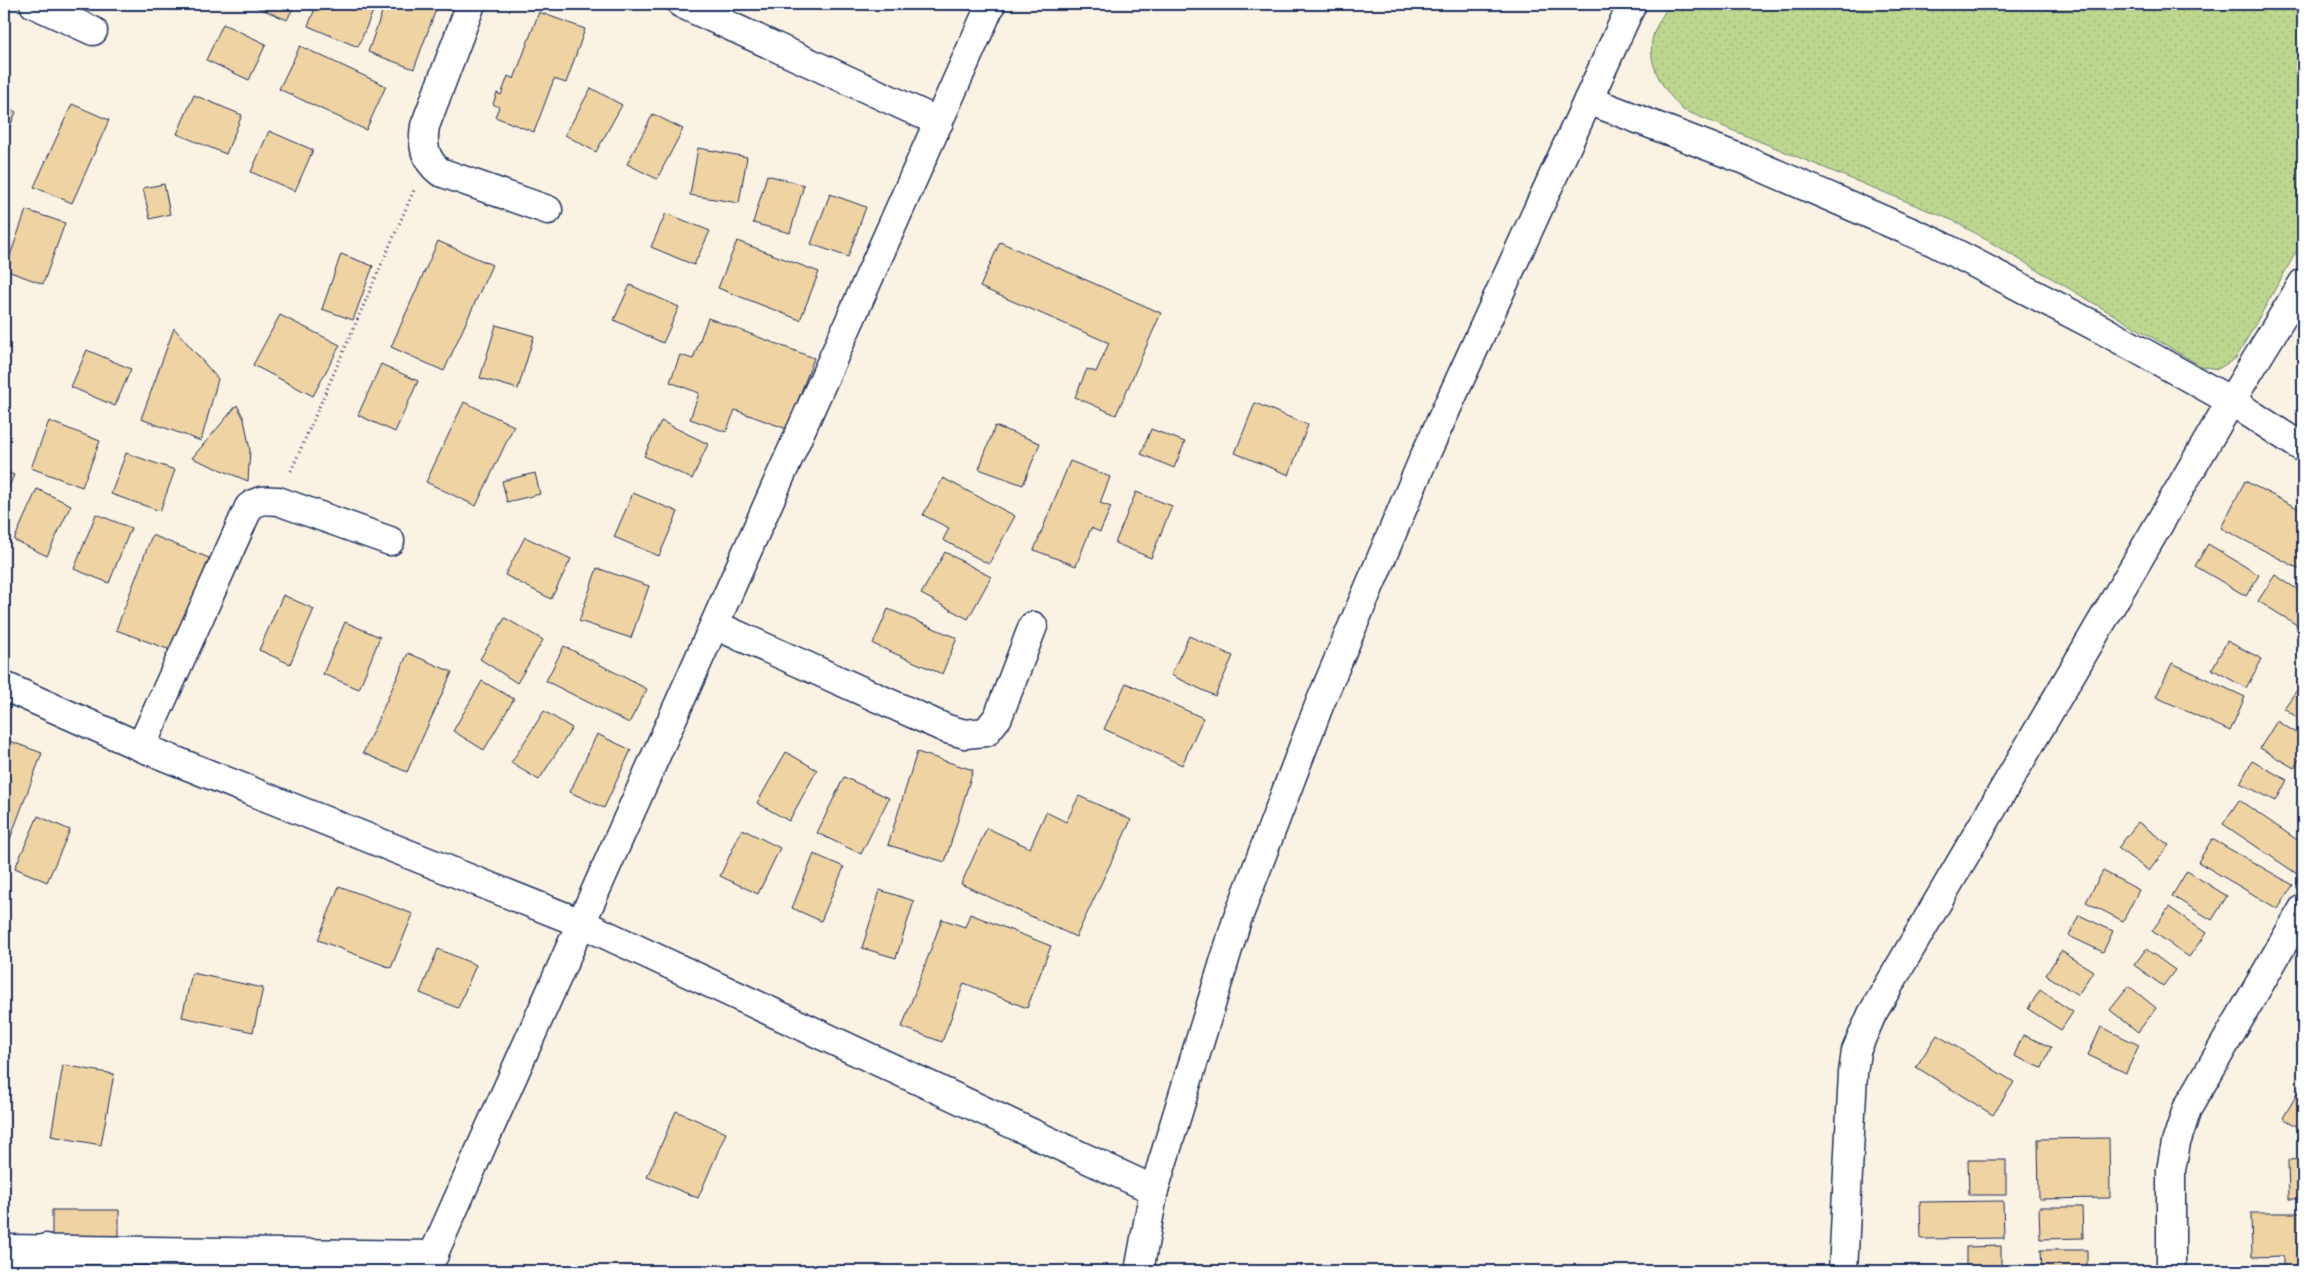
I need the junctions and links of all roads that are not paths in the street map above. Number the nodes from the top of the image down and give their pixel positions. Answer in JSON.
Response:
{"nodes":[{"id":1,"x":34,"y":4,"type":"edge"},
{"id":2,"x":471,"y":4,"type":"edge"},
{"id":3,"x":682,"y":4,"type":"edge"},
{"id":4,"x":991,"y":4,"type":"edge"},
{"id":5,"x":1632,"y":4,"type":"edge"},
{"id":6,"x":94,"y":31,"type":"dead end"},
{"id":7,"x":1588,"y":100,"type":"junction"},
{"id":8,"x":940,"y":122,"type":"junction"},
{"id":9,"x":548,"y":210,"type":"dead end"},
{"id":10,"x":2303,"y":283,"type":"edge"},
{"id":11,"x":2231,"y":401,"type":"junction"},
{"id":12,"x":2303,"y":448,"type":"edge"},
{"id":13,"x":390,"y":541,"type":"dead end"},
{"id":14,"x":715,"y":625,"type":"junction"},
{"id":15,"x":1033,"y":626,"type":"dead end"},
{"id":16,"x":4,"y":686,"type":"edge"},
{"id":17,"x":141,"y":748,"type":"junction"},
{"id":18,"x":2303,"y":909,"type":"edge"},
{"id":19,"x":582,"y":924,"type":"junction"},
{"id":20,"x":1154,"y":1190,"type":"junction"},
{"id":21,"x":4,"y":1248,"type":"edge"},
{"id":22,"x":46,"y":1260,"type":"edge"},
{"id":23,"x":430,"y":1263,"type":"edge"},
{"id":24,"x":1139,"y":1271,"type":"edge"},
{"id":25,"x":1843,"y":1271,"type":"edge"},
{"id":26,"x":2171,"y":1271,"type":"edge"}],
"edges":[{"from":1,"to":6,"type":"street"},
{"from":2,"to":9,"type":"street"},
{"from":3,"to":8,"type":"street"},
{"from":4,"to":8,"type":"street"},
{"from":5,"to":7,"type":"street"},
{"from":7,"to":11,"type":"street"},
{"from":7,"to":20,"type":"street"},
{"from":8,"to":14,"type":"street"},
{"from":10,"to":11,"type":"street"},
{"from":11,"to":12,"type":"street"},
{"from":11,"to":25,"type":"street"},
{"from":13,"to":17,"type":"street"},
{"from":14,"to":15,"type":"street"},
{"from":14,"to":19,"type":"street"},
{"from":16,"to":17,"type":"street"},
{"from":17,"to":19,"type":"street"},
{"from":18,"to":26,"type":"street"},
{"from":19,"to":20,"type":"street"},
{"from":19,"to":23,"type":"street"},
{"from":20,"to":24,"type":"street"},
{"from":21,"to":22,"type":"street"},
{"from":22,"to":23,"type":"street"}]}
